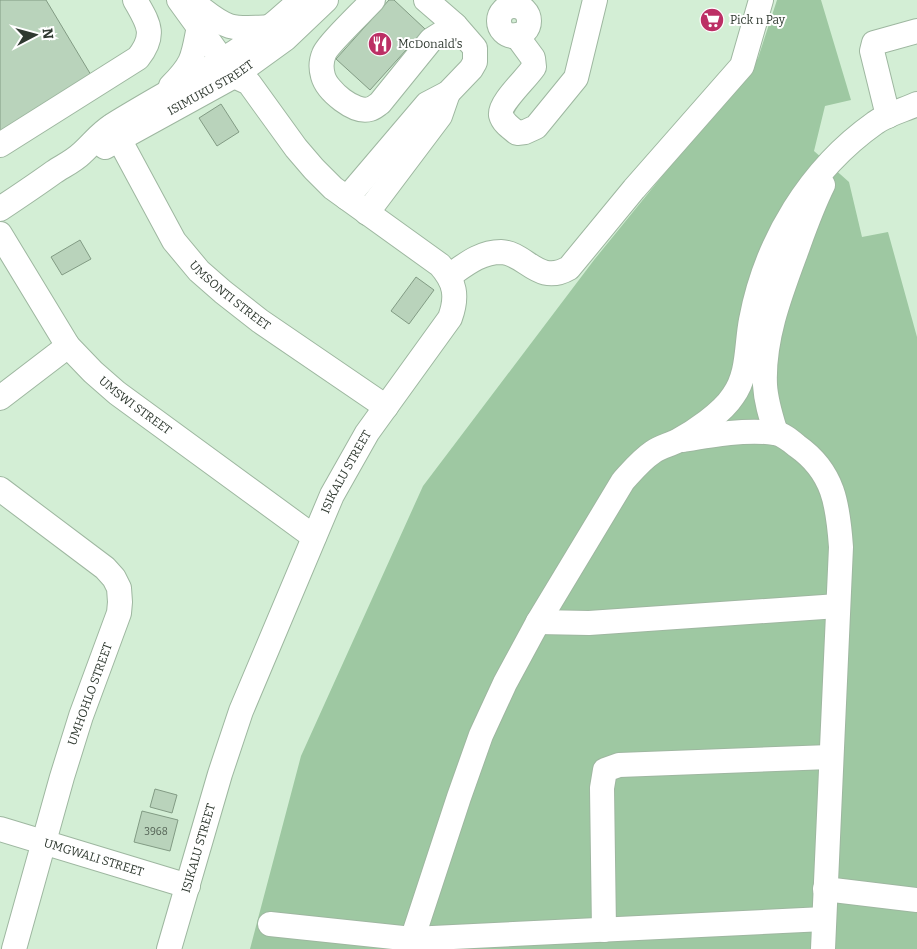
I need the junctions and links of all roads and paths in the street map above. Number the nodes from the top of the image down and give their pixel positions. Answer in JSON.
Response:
{"nodes":[{"id":1,"x":135,"y":0,"type":"edge"},
{"id":2,"x":300,"y":0,"type":"edge"},
{"id":3,"x":326,"y":0,"type":"edge"},
{"id":4,"x":373,"y":0,"type":"edge"},
{"id":5,"x":595,"y":0,"type":"edge"},
{"id":6,"x":761,"y":0,"type":"edge"},
{"id":7,"x":429,"y":3,"type":"edge"},
{"id":8,"x":513,"y":4,"type":"edge"},
{"id":9,"x":192,"y":8,"type":"edge"},
{"id":10,"x":455,"y":25,"type":"junction"},
{"id":11,"x":271,"y":27,"type":"junction"},
{"id":12,"x":917,"y":31,"type":"edge"},
{"id":13,"x":512,"y":34,"type":"junction"},
{"id":14,"x":431,"y":40,"type":"junction"},
{"id":15,"x":475,"y":48,"type":"junction"},
{"id":16,"x":238,"y":68,"type":"junction"},
{"id":17,"x":448,"y":93,"type":"junction"},
{"id":18,"x":161,"y":96,"type":"junction"},
{"id":19,"x":917,"y":104,"type":"edge"},
{"id":20,"x":883,"y":119,"type":"junction"},
{"id":21,"x":115,"y":133,"type":"junction"},
{"id":22,"x":0,"y":145,"type":"edge"},
{"id":23,"x":828,"y":164,"type":"junction"},
{"id":24,"x":348,"y":198,"type":"junction"},
{"id":25,"x":0,"y":209,"type":"edge"},
{"id":26,"x":367,"y":213,"type":"junction"},
{"id":27,"x":0,"y":234,"type":"edge"},
{"id":28,"x":449,"y":276,"type":"junction"},
{"id":29,"x":68,"y":346,"type":"junction"},
{"id":30,"x":0,"y":398,"type":"edge"},
{"id":31,"x":386,"y":407,"type":"junction"},
{"id":32,"x":776,"y":433,"type":"junction"},
{"id":33,"x":677,"y":440,"type":"junction"},
{"id":34,"x":0,"y":489,"type":"edge"},
{"id":35,"x":314,"y":537,"type":"junction"},
{"id":36,"x":838,"y":606,"type":"junction"},
{"id":37,"x":538,"y":622,"type":"junction"},
{"id":38,"x":830,"y":757,"type":"junction"},
{"id":39,"x":0,"y":829,"type":"edge"},
{"id":40,"x":43,"y":841,"type":"junction"},
{"id":41,"x":188,"y":886,"type":"junction"},
{"id":42,"x":825,"y":889,"type":"junction"},
{"id":43,"x":917,"y":900,"type":"edge"},
{"id":44,"x":824,"y":919,"type":"junction"},
{"id":45,"x":270,"y":924,"type":"dead end"},
{"id":46,"x":590,"y":937,"type":"edge"},
{"id":47,"x":410,"y":944,"type":"edge"},
{"id":48,"x":14,"y":949,"type":"edge"},
{"id":49,"x":169,"y":949,"type":"edge"},
{"id":50,"x":823,"y":949,"type":"edge"}],
"edges":[{"from":1,"to":22,"type":"street"},
{"from":2,"to":11,"type":"street","name":"ISIMUKU STREET"},
{"from":3,"to":16,"type":"street","name":"ISIMUKU STREET"},
{"from":4,"to":14,"type":"street"},
{"from":5,"to":13,"type":"street"},
{"from":6,"to":28,"type":"street"},
{"from":7,"to":10,"type":"street"},
{"from":7,"to":14,"type":"street"},
{"from":8,"to":13,"type":"street"},
{"from":9,"to":11,"type":"street"},
{"from":9,"to":16,"type":"street"},
{"from":9,"to":18,"type":"street"},
{"from":10,"to":14,"type":"street"},
{"from":10,"to":15,"type":"street"},
{"from":11,"to":16,"type":"street","name":"ISIMUKU STREET"},
{"from":12,"to":20,"type":"street"},
{"from":13,"to":15,"type":"street"},
{"from":15,"to":17,"type":"street"},
{"from":16,"to":18,"type":"street","name":"ISIMUKU STREET"},
{"from":16,"to":21,"type":"street","name":"ISIMUKU STREET"},
{"from":16,"to":24,"type":"street"},
{"from":17,"to":24,"type":"street"},
{"from":17,"to":26,"type":"street"},
{"from":18,"to":21,"type":"street","name":"ISIMUKU STREET"},
{"from":19,"to":20,"type":"street"},
{"from":20,"to":23,"type":"street"},
{"from":21,"to":25,"type":"street","name":"ISIMUKU STREET"},
{"from":21,"to":31,"type":"street","name":"UMSONTI STREET"},
{"from":23,"to":32,"type":"street"},
{"from":23,"to":33,"type":"street"},
{"from":24,"to":26,"type":"street"},
{"from":26,"to":28,"type":"street"},
{"from":27,"to":29,"type":"street","name":"UMSWI STREET"},
{"from":28,"to":31,"type":"street","name":"ISIKALU STREET"},
{"from":29,"to":30,"type":"street"},
{"from":29,"to":35,"type":"street","name":"UMSWI STREET"},
{"from":31,"to":35,"type":"street","name":"ISIKALU STREET"},
{"from":32,"to":33,"type":"street"},
{"from":32,"to":36,"type":"street"},
{"from":33,"to":37,"type":"street"},
{"from":34,"to":40,"type":"street","name":"UMHOHLO STREET"},
{"from":35,"to":41,"type":"street","name":"ISIKALU STREET"},
{"from":36,"to":37,"type":"street"},
{"from":36,"to":38,"type":"street"},
{"from":37,"to":47,"type":"street"},
{"from":38,"to":42,"type":"street"},
{"from":38,"to":46,"type":"street"},
{"from":39,"to":40,"type":"street","name":"UMGWALI STREET"},
{"from":40,"to":41,"type":"street","name":"UMGWALI STREET"},
{"from":40,"to":48,"type":"street","name":"UMHOHLO STREET"},
{"from":41,"to":49,"type":"street","name":"ISIKALU STREET"},
{"from":42,"to":43,"type":"street"},
{"from":42,"to":44,"type":"street"},
{"from":44,"to":46,"type":"street"},
{"from":44,"to":50,"type":"street"},
{"from":45,"to":47,"type":"street"},
{"from":46,"to":47,"type":"street"}]}
